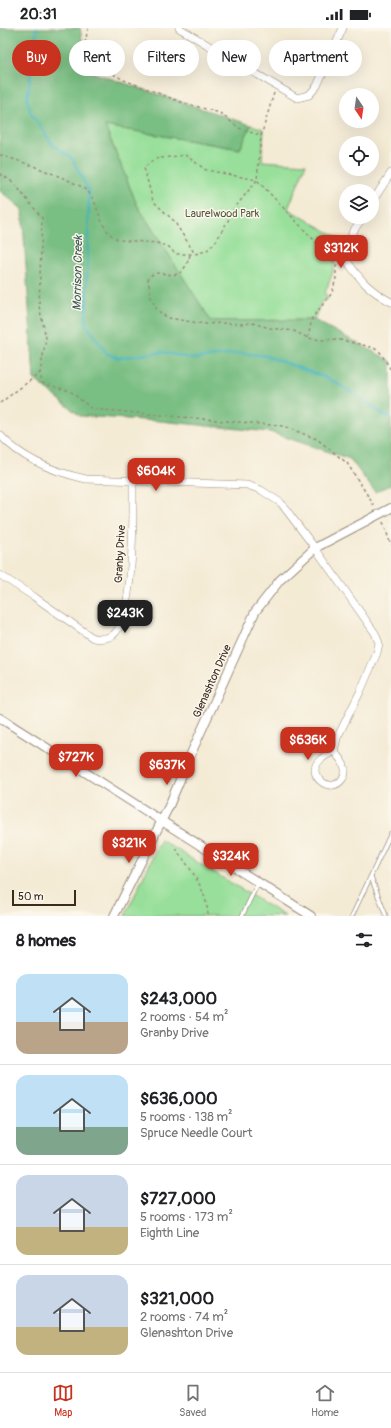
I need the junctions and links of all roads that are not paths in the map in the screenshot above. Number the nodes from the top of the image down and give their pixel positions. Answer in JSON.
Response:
{"nodes":[{"id":1,"x":179,"y":28,"type":"edge"},
{"id":2,"x":343,"y":28,"type":"edge"},
{"id":3,"x":391,"y":173,"type":"edge"},
{"id":4,"x":379,"y":191,"type":"edge"},
{"id":5,"x":358,"y":224,"type":"edge"},
{"id":6,"x":391,"y":302,"type":"edge"},
{"id":7,"x":0,"y":435,"type":"edge"},
{"id":8,"x":133,"y":482,"type":"junction"},
{"id":9,"x":391,"y":508,"type":"edge"},
{"id":10,"x":315,"y":548,"type":"junction"},
{"id":11,"x":0,"y":575,"type":"edge"},
{"id":12,"x":0,"y":718,"type":"edge"},
{"id":13,"x":334,"y":751,"type":"junction"},
{"id":14,"x":162,"y":821,"type":"junction"},
{"id":15,"x":391,"y":833,"type":"edge"},
{"id":16,"x":371,"y":877,"type":"junction"},
{"id":17,"x":258,"y":882,"type":"junction"},
{"id":18,"x":114,"y":916,"type":"edge"},
{"id":19,"x":242,"y":916,"type":"edge"},
{"id":20,"x":311,"y":916,"type":"edge"},
{"id":21,"x":352,"y":916,"type":"edge"},
{"id":22,"x":386,"y":916,"type":"edge"}],
"edges":[{"from":1,"to":2,"type":"street"},
{"from":3,"to":4,"type":"street"},
{"from":5,"to":6,"type":"street"},
{"from":7,"to":8,"type":"street"},
{"from":8,"to":10,"type":"street"},
{"from":8,"to":11,"type":"street","name":"Granby Drive"},
{"from":9,"to":10,"type":"street","name":"Glenashton Drive"},
{"from":10,"to":13,"type":"street"},
{"from":10,"to":14,"type":"street","name":"Glenashton Drive"},
{"from":12,"to":14,"type":"street"},
{"from":13,"to":13,"type":"street"},
{"from":14,"to":17,"type":"street"},
{"from":14,"to":18,"type":"street","name":"Glenashton Drive"},
{"from":15,"to":16,"type":"lane"},
{"from":16,"to":21,"type":"lane"},
{"from":16,"to":22,"type":"lane"},
{"from":17,"to":19,"type":"lane"},
{"from":17,"to":20,"type":"street"}]}
